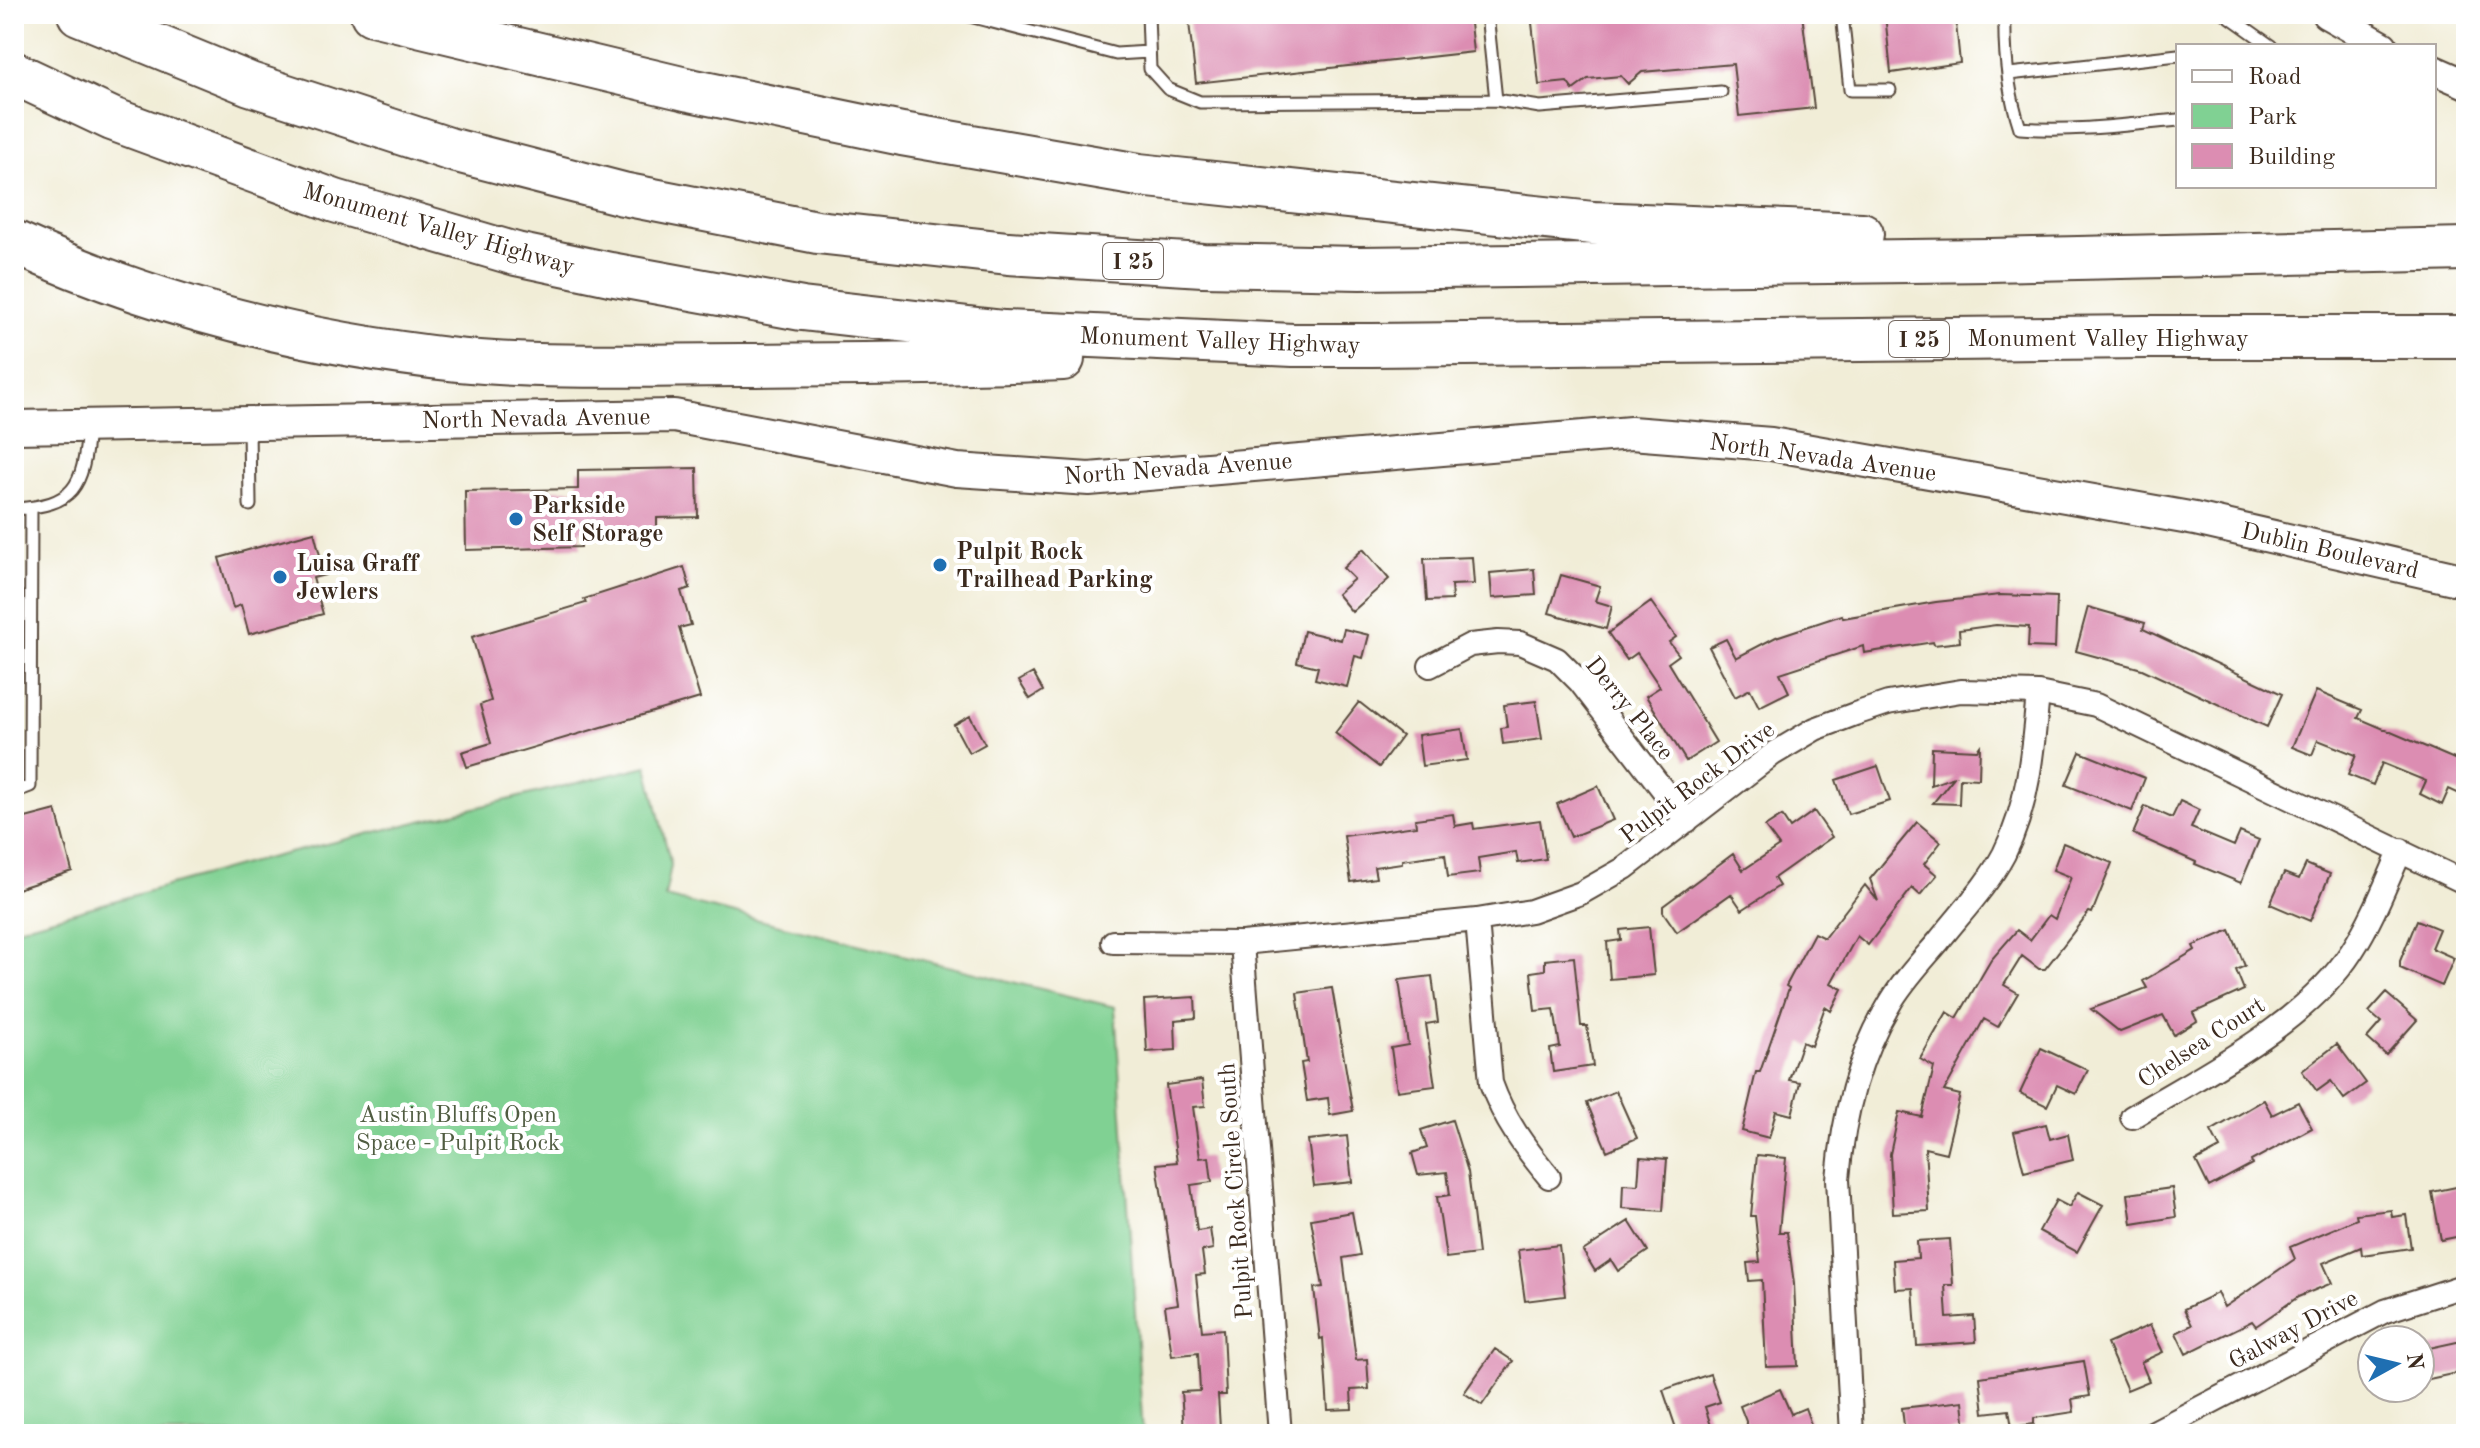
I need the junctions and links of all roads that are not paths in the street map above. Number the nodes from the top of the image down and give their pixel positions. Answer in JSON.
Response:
{"nodes":[{"id":1,"x":79,"y":14,"type":"edge"},
{"id":2,"x":372,"y":14,"type":"edge"},
{"id":3,"x":962,"y":14,"type":"edge"},
{"id":4,"x":1148,"y":14,"type":"edge"},
{"id":5,"x":1487,"y":14,"type":"edge"},
{"id":6,"x":1842,"y":14,"type":"edge"},
{"id":7,"x":2037,"y":14,"type":"edge"},
{"id":8,"x":2226,"y":14,"type":"edge"},
{"id":9,"x":2326,"y":14,"type":"edge"},
{"id":10,"x":2005,"y":16,"type":"edge"},
{"id":11,"x":2264,"y":44,"type":"edge"},
{"id":12,"x":2379,"y":44,"type":"edge"},
{"id":13,"x":1149,"y":52,"type":"junction"},
{"id":14,"x":2176,"y":55,"type":"edge"},
{"id":15,"x":2436,"y":71,"type":"edge"},
{"id":16,"x":14,"y":73,"type":"edge"},
{"id":17,"x":2009,"y":74,"type":"junction"},
{"id":18,"x":2466,"y":84,"type":"edge"},
{"id":19,"x":1890,"y":90,"type":"dead end"},
{"id":20,"x":1721,"y":92,"type":"dead end"},
{"id":21,"x":1496,"y":100,"type":"junction"},
{"id":22,"x":2176,"y":120,"type":"edge"},
{"id":23,"x":14,"y":242,"type":"edge"},
{"id":24,"x":2466,"y":249,"type":"edge"},
{"id":25,"x":2222,"y":256,"type":"junction"},
{"id":26,"x":2466,"y":337,"type":"edge"},
{"id":27,"x":1372,"y":345,"type":"junction"},
{"id":28,"x":249,"y":423,"type":"junction"},
{"id":29,"x":88,"y":426,"type":"junction"},
{"id":30,"x":14,"y":427,"type":"edge"},
{"id":31,"x":250,"y":505,"type":"dead end"},
{"id":32,"x":31,"y":508,"type":"junction"},
{"id":33,"x":14,"y":509,"type":"edge"},
{"id":34,"x":2195,"y":519,"type":"joint"},
{"id":35,"x":2466,"y":581,"type":"edge"},
{"id":36,"x":1430,"y":666,"type":"dead end"},
{"id":37,"x":2038,"y":693,"type":"junction"},
{"id":38,"x":14,"y":792,"type":"edge"},
{"id":39,"x":1687,"y":821,"type":"junction"},
{"id":40,"x":2401,"y":850,"type":"junction"},
{"id":41,"x":2466,"y":883,"type":"edge"},
{"id":42,"x":1477,"y":920,"type":"junction"},
{"id":43,"x":1113,"y":942,"type":"dead end"},
{"id":44,"x":1242,"y":943,"type":"junction"},
{"id":45,"x":2132,"y":1117,"type":"dead end"},
{"id":46,"x":1549,"y":1177,"type":"dead end"},
{"id":47,"x":2466,"y":1285,"type":"edge"},
{"id":48,"x":1280,"y":1434,"type":"edge"},
{"id":49,"x":1852,"y":1434,"type":"edge"},
{"id":50,"x":2150,"y":1434,"type":"edge"}],
"edges":[{"from":1,"to":25,"type":"highway","number":"I 25"},
{"from":2,"to":25,"type":"highway"},
{"from":3,"to":13,"type":"lane"},
{"from":4,"to":13,"type":"lane"},
{"from":5,"to":21,"type":"lane"},
{"from":6,"to":19,"type":"lane"},
{"from":7,"to":10,"type":"lane"},
{"from":8,"to":11,"type":"lane"},
{"from":9,"to":12,"type":"street"},
{"from":10,"to":17,"type":"lane"},
{"from":13,"to":21,"type":"lane"},
{"from":14,"to":17,"type":"lane"},
{"from":15,"to":18,"type":"street"},
{"from":16,"to":27,"type":"highway","name":"Monument Valley Highway","number":"I 25"},
{"from":17,"to":22,"type":"lane"},
{"from":20,"to":21,"type":"lane"},
{"from":23,"to":27,"type":"highway"},
{"from":24,"to":25,"type":"highway","number":"I 25"},
{"from":26,"to":27,"type":"highway","name":"Monument Valley Highway","number":"I 25"},
{"from":28,"to":29,"type":"main road","name":"North Nevada Avenue"},
{"from":28,"to":31,"type":"lane"},
{"from":28,"to":34,"type":"main road","name":"North Nevada Avenue"},
{"from":29,"to":30,"type":"main road","name":"North Nevada Avenue"},
{"from":29,"to":32,"type":"lane"},
{"from":32,"to":33,"type":"lane"},
{"from":32,"to":38,"type":"lane"},
{"from":34,"to":35,"type":"main road","name":"Dublin Boulevard"},
{"from":36,"to":39,"type":"street","name":"Derry Place"},
{"from":37,"to":39,"type":"street","name":"Pulpit Rock Drive"},
{"from":37,"to":40,"type":"street","name":"Pulpit Rock Drive"},
{"from":37,"to":49,"type":"street"},
{"from":39,"to":42,"type":"street","name":"Pulpit Rock Drive"},
{"from":40,"to":41,"type":"street","name":"Pulpit Rock Drive"},
{"from":40,"to":45,"type":"street","name":"Chelsea Court"},
{"from":42,"to":44,"type":"street","name":"Pulpit Rock Drive"},
{"from":42,"to":46,"type":"street"},
{"from":43,"to":44,"type":"street","name":"Pulpit Rock Drive"},
{"from":44,"to":48,"type":"street","name":"Pulpit Rock Circle South"},
{"from":47,"to":50,"type":"street","name":"Galway Drive"}]}
